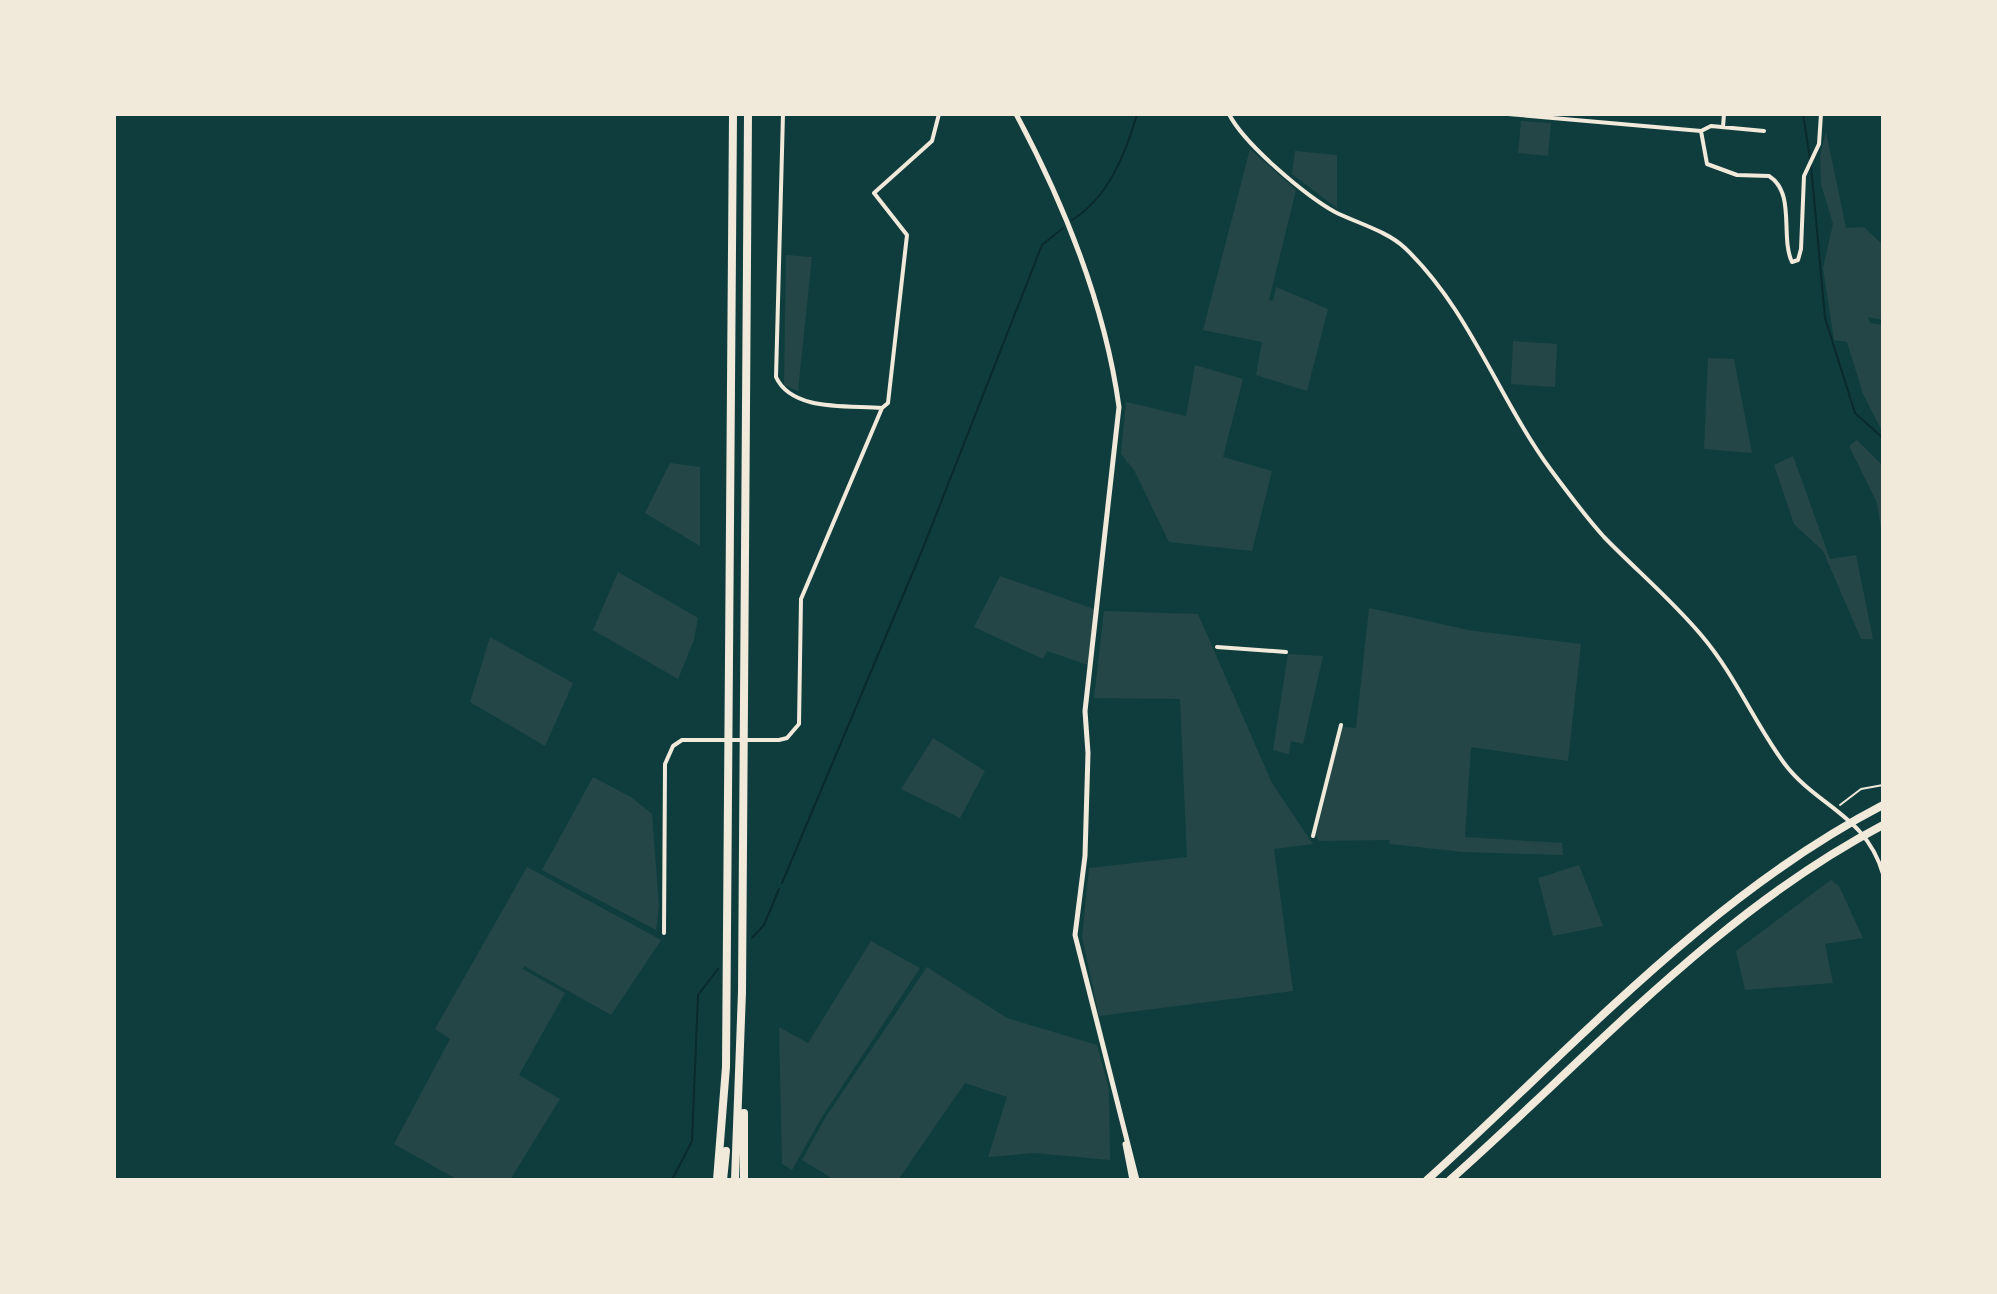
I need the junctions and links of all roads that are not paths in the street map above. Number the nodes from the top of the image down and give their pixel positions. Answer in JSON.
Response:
{"nodes":[{"id":1,"x":731,"y":114,"type":"edge"},
{"id":2,"x":748,"y":114,"type":"edge"},
{"id":3,"x":783,"y":114,"type":"edge"},
{"id":4,"x":939,"y":114,"type":"edge"},
{"id":5,"x":1016,"y":114,"type":"edge"},
{"id":6,"x":1229,"y":114,"type":"edge"},
{"id":7,"x":1508,"y":114,"type":"edge"},
{"id":8,"x":1724,"y":114,"type":"edge"},
{"id":9,"x":1821,"y":114,"type":"edge"},
{"id":10,"x":1723,"y":127,"type":"junction"},
{"id":11,"x":1701,"y":131,"type":"junction"},
{"id":12,"x":1764,"y":131,"type":"dead end"},
{"id":13,"x":882,"y":408,"type":"junction"},
{"id":14,"x":1217,"y":647,"type":"dead end"},
{"id":15,"x":1286,"y":652,"type":"dead end"},
{"id":16,"x":1341,"y":725,"type":"dead end"},
{"id":17,"x":1883,"y":805,"type":"edge"},
{"id":18,"x":1883,"y":825,"type":"edge"},
{"id":19,"x":1313,"y":836,"type":"dead end"},
{"id":20,"x":1883,"y":874,"type":"edge"},
{"id":21,"x":664,"y":933,"type":"dead end"},
{"id":22,"x":742,"y":992,"type":"junction"},
{"id":23,"x":726,"y":1067,"type":"junction"},
{"id":24,"x":717,"y":1180,"type":"edge"},
{"id":25,"x":723,"y":1180,"type":"edge"},
{"id":26,"x":735,"y":1180,"type":"edge"},
{"id":27,"x":744,"y":1180,"type":"edge"},
{"id":28,"x":1135,"y":1180,"type":"edge"},
{"id":29,"x":1427,"y":1180,"type":"edge"},
{"id":30,"x":1450,"y":1180,"type":"edge"}],
"edges":[{"from":1,"to":23,"type":"highway"},
{"from":2,"to":22,"type":"highway"},
{"from":3,"to":13,"type":"street"},
{"from":4,"to":13,"type":"street"},
{"from":5,"to":28,"type":"street"},
{"from":6,"to":20,"type":"street"},
{"from":7,"to":11,"type":"street"},
{"from":8,"to":10,"type":"street"},
{"from":9,"to":11,"type":"street"},
{"from":10,"to":11,"type":"street"},
{"from":10,"to":12,"type":"street"},
{"from":13,"to":21,"type":"street"},
{"from":14,"to":15,"type":"street"},
{"from":16,"to":19,"type":"street"},
{"from":17,"to":29,"type":"highway"},
{"from":18,"to":30,"type":"highway"},
{"from":22,"to":26,"type":"highway"},
{"from":22,"to":27,"type":"highway"},
{"from":23,"to":24,"type":"highway"},
{"from":23,"to":25,"type":"highway"}]}
